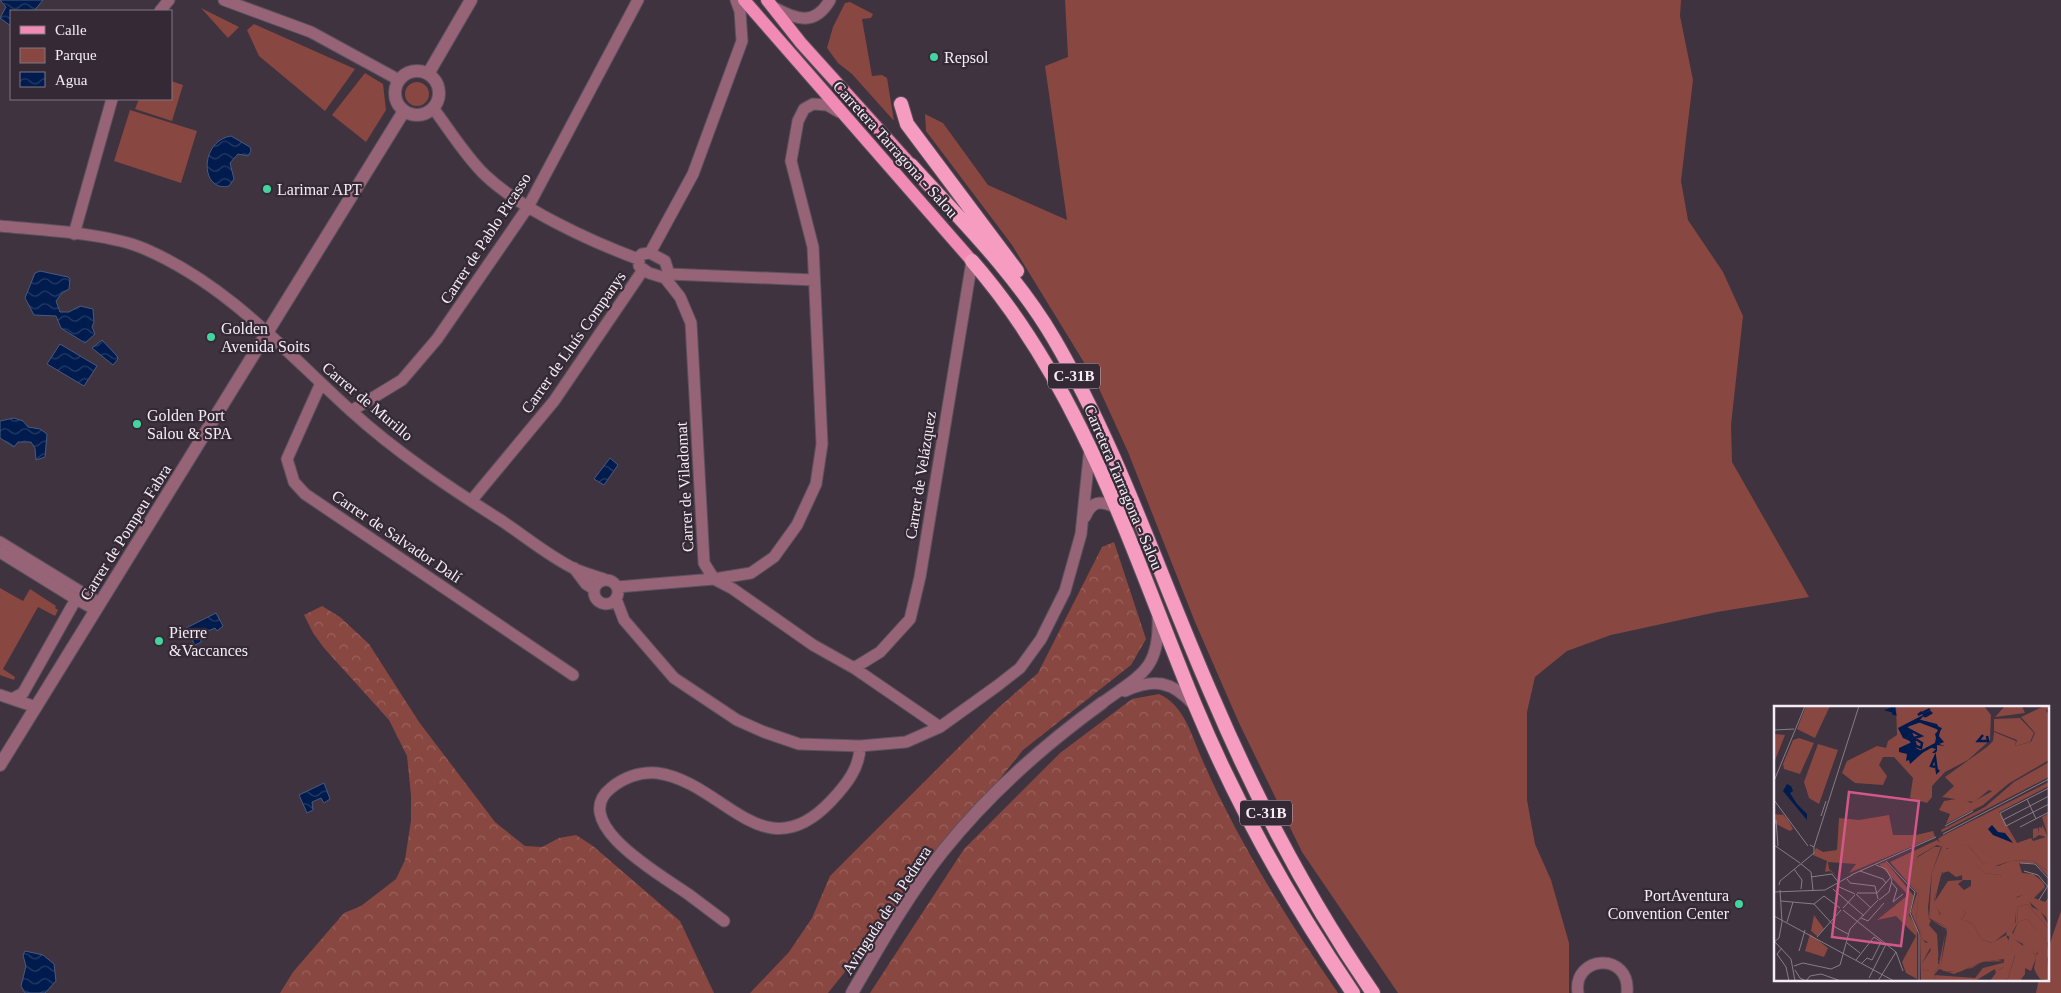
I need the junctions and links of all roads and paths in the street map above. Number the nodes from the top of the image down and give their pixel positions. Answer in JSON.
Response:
{"nodes":[{"id":1,"x":169,"y":0,"type":"edge"},
{"id":2,"x":224,"y":0,"type":"edge"},
{"id":3,"x":471,"y":0,"type":"edge"},
{"id":4,"x":638,"y":0,"type":"edge"},
{"id":5,"x":736,"y":0,"type":"edge"},
{"id":6,"x":744,"y":0,"type":"edge"},
{"id":7,"x":830,"y":0,"type":"edge"},
{"id":8,"x":770,"y":3,"type":"edge"},
{"id":9,"x":161,"y":10,"type":"edge"},
{"id":10,"x":428,"y":74,"type":"junction"},
{"id":11,"x":399,"y":80,"type":"junction"},
{"id":12,"x":112,"y":100,"type":"edge"},
{"id":13,"x":901,"y":104,"type":"dead end"},
{"id":14,"x":433,"y":108,"type":"junction"},
{"id":15,"x":404,"y":112,"type":"junction"},
{"id":16,"x":841,"y":113,"type":"junction"},
{"id":17,"x":911,"y":165,"type":"joint"},
{"id":18,"x":528,"y":207,"type":"junction"},
{"id":19,"x":0,"y":226,"type":"edge"},
{"id":20,"x":74,"y":234,"type":"junction"},
{"id":21,"x":650,"y":253,"type":"junction"},
{"id":22,"x":638,"y":259,"type":"junction"},
{"id":23,"x":972,"y":261,"type":"junction"},
{"id":24,"x":643,"y":270,"type":"junction"},
{"id":25,"x":667,"y":276,"type":"junction"},
{"id":26,"x":814,"y":280,"type":"junction"},
{"id":27,"x":269,"y":332,"type":"junction"},
{"id":28,"x":1053,"y":337,"type":"junction"},
{"id":29,"x":321,"y":384,"type":"junction"},
{"id":30,"x":351,"y":411,"type":"junction"},
{"id":31,"x":1090,"y":445,"type":"junction"},
{"id":32,"x":470,"y":501,"type":"junction"},
{"id":33,"x":1116,"y":507,"type":"junction"},
{"id":34,"x":1084,"y":518,"type":"junction"},
{"id":35,"x":0,"y":541,"type":"edge"},
{"id":36,"x":0,"y":552,"type":"edge"},
{"id":37,"x":574,"y":568,"type":"junction"},
{"id":38,"x":714,"y":579,"type":"junction"},
{"id":39,"x":604,"y":580,"type":"junction"},
{"id":40,"x":617,"y":587,"type":"junction"},
{"id":41,"x":594,"y":589,"type":"junction"},
{"id":42,"x":76,"y":599,"type":"junction"},
{"id":43,"x":610,"y":601,"type":"junction"},
{"id":44,"x":98,"y":607,"type":"junction"},
{"id":45,"x":1158,"y":614,"type":"junction"},
{"id":46,"x":854,"y":668,"type":"junction"},
{"id":47,"x":573,"y":674,"type":"dead end"},
{"id":48,"x":0,"y":695,"type":"edge"},
{"id":49,"x":12,"y":699,"type":"junction"},
{"id":50,"x":1102,"y":703,"type":"junction"},
{"id":51,"x":36,"y":708,"type":"junction"},
{"id":52,"x":1196,"y":708,"type":"junction"},
{"id":53,"x":940,"y":727,"type":"junction"},
{"id":54,"x":860,"y":746,"type":"junction"},
{"id":55,"x":0,"y":765,"type":"edge"},
{"id":56,"x":724,"y":921,"type":"dead end"},
{"id":57,"x":852,"y":993,"type":"edge"},
{"id":58,"x":1353,"y":993,"type":"edge"},
{"id":59,"x":1372,"y":993,"type":"edge"},
{"id":60,"x":1578,"y":993,"type":"edge"},
{"id":61,"x":1627,"y":993,"type":"edge"}],
"edges":[{"from":1,"to":9,"type":"street"},
{"from":2,"to":11,"type":"street"},
{"from":3,"to":10,"type":"street"},
{"from":4,"to":18,"type":"street","name":"Carrer de Pablo Picasso"},
{"from":5,"to":21,"type":"street"},
{"from":6,"to":16,"type":"main road","name":"Carretera Tarragona - Salou","number":"C-31B"},
{"from":7,"to":8,"type":"street"},
{"from":8,"to":17,"type":"main road","name":"Carretera Tarragona - Salou","number":"C-31B"},
{"from":10,"to":11,"type":"street"},
{"from":10,"to":14,"type":"street"},
{"from":11,"to":15,"type":"street"},
{"from":12,"to":20,"type":"street"},
{"from":13,"to":28,"type":"highway"},
{"from":14,"to":15,"type":"street"},
{"from":14,"to":18,"type":"street"},
{"from":15,"to":27,"type":"street","name":"Carrer de Pompeu Fabra"},
{"from":16,"to":23,"type":"main road","name":"Carretera Tarragona - Salou","number":"C-31B"},
{"from":16,"to":26,"type":"street"},
{"from":17,"to":28,"type":"highway","name":"Carretera Tarragona - Salou","number":"C-31B"},
{"from":18,"to":22,"type":"street"},
{"from":18,"to":30,"type":"street","name":"Carrer de Pablo Picasso"},
{"from":19,"to":20,"type":"street","name":"Carrer de Murillo"},
{"from":20,"to":27,"type":"street","name":"Carrer de Murillo"},
{"from":21,"to":22,"type":"street"},
{"from":21,"to":25,"type":"street","name":"Carrer de Viladomat"},
{"from":22,"to":24,"type":"street"},
{"from":23,"to":31,"type":"highway","name":"Carretera Tarragona - Salou","number":"C-31B"},
{"from":23,"to":46,"type":"street","name":"Carrer de Velázquez"},
{"from":24,"to":25,"type":"street"},
{"from":24,"to":32,"type":"street","name":"Carrer de Lluís Companys"},
{"from":25,"to":26,"type":"street"},
{"from":25,"to":38,"type":"street","name":"Carrer de Viladomat"},
{"from":26,"to":38,"type":"street"},
{"from":27,"to":29,"type":"street","name":"Carrer de Murillo"},
{"from":27,"to":44,"type":"street","name":"Carrer de Pompeu Fabra"},
{"from":28,"to":59,"type":"highway","name":"Carretera Tarragona - Salou","number":"C-31B"},
{"from":29,"to":30,"type":"street","name":"Carrer de Murillo"},
{"from":29,"to":47,"type":"street","name":"Carrer de Salvador Dalí"},
{"from":30,"to":32,"type":"street","name":"Carrer de Murillo"},
{"from":31,"to":33,"type":"highway","name":"Carretera Tarragona - Salou","number":"C-31B"},
{"from":31,"to":34,"type":"street"},
{"from":32,"to":37,"type":"street","name":"Carrer de Murillo"},
{"from":33,"to":34,"type":"street"},
{"from":33,"to":45,"type":"highway","name":"Carretera Tarragona - Salou","number":"C-31B"},
{"from":34,"to":53,"type":"street"},
{"from":35,"to":44,"type":"street"},
{"from":36,"to":42,"type":"street"},
{"from":37,"to":39,"type":"street","name":"Carrer de Murillo"},
{"from":37,"to":41,"type":"street","name":"Carrer de Murillo"},
{"from":38,"to":40,"type":"street"},
{"from":38,"to":46,"type":"street"},
{"from":39,"to":40,"type":"street"},
{"from":39,"to":41,"type":"street"},
{"from":40,"to":43,"type":"street"},
{"from":41,"to":43,"type":"street"},
{"from":42,"to":44,"type":"street"},
{"from":42,"to":49,"type":"street"},
{"from":43,"to":54,"type":"street"},
{"from":44,"to":51,"type":"street","name":"Carrer de Pompeu Fabra"},
{"from":45,"to":50,"type":"street","name":"Avinguda de la Pedrera"},
{"from":45,"to":52,"type":"highway","name":"Carretera Tarragona - Salou","number":"C-31B"},
{"from":46,"to":53,"type":"street"},
{"from":48,"to":49,"type":"street"},
{"from":49,"to":51,"type":"street"},
{"from":50,"to":52,"type":"street","name":"Avinguda de la Pedrera"},
{"from":50,"to":57,"type":"street","name":"Avinguda de la Pedrera"},
{"from":51,"to":55,"type":"street","name":"Carrer de Pompeu Fabra"},
{"from":52,"to":58,"type":"highway","name":"Carretera Tarragona - Salou","number":"C-31B"},
{"from":53,"to":54,"type":"street"},
{"from":54,"to":56,"type":"street"},
{"from":60,"to":61,"type":"street"}]}
